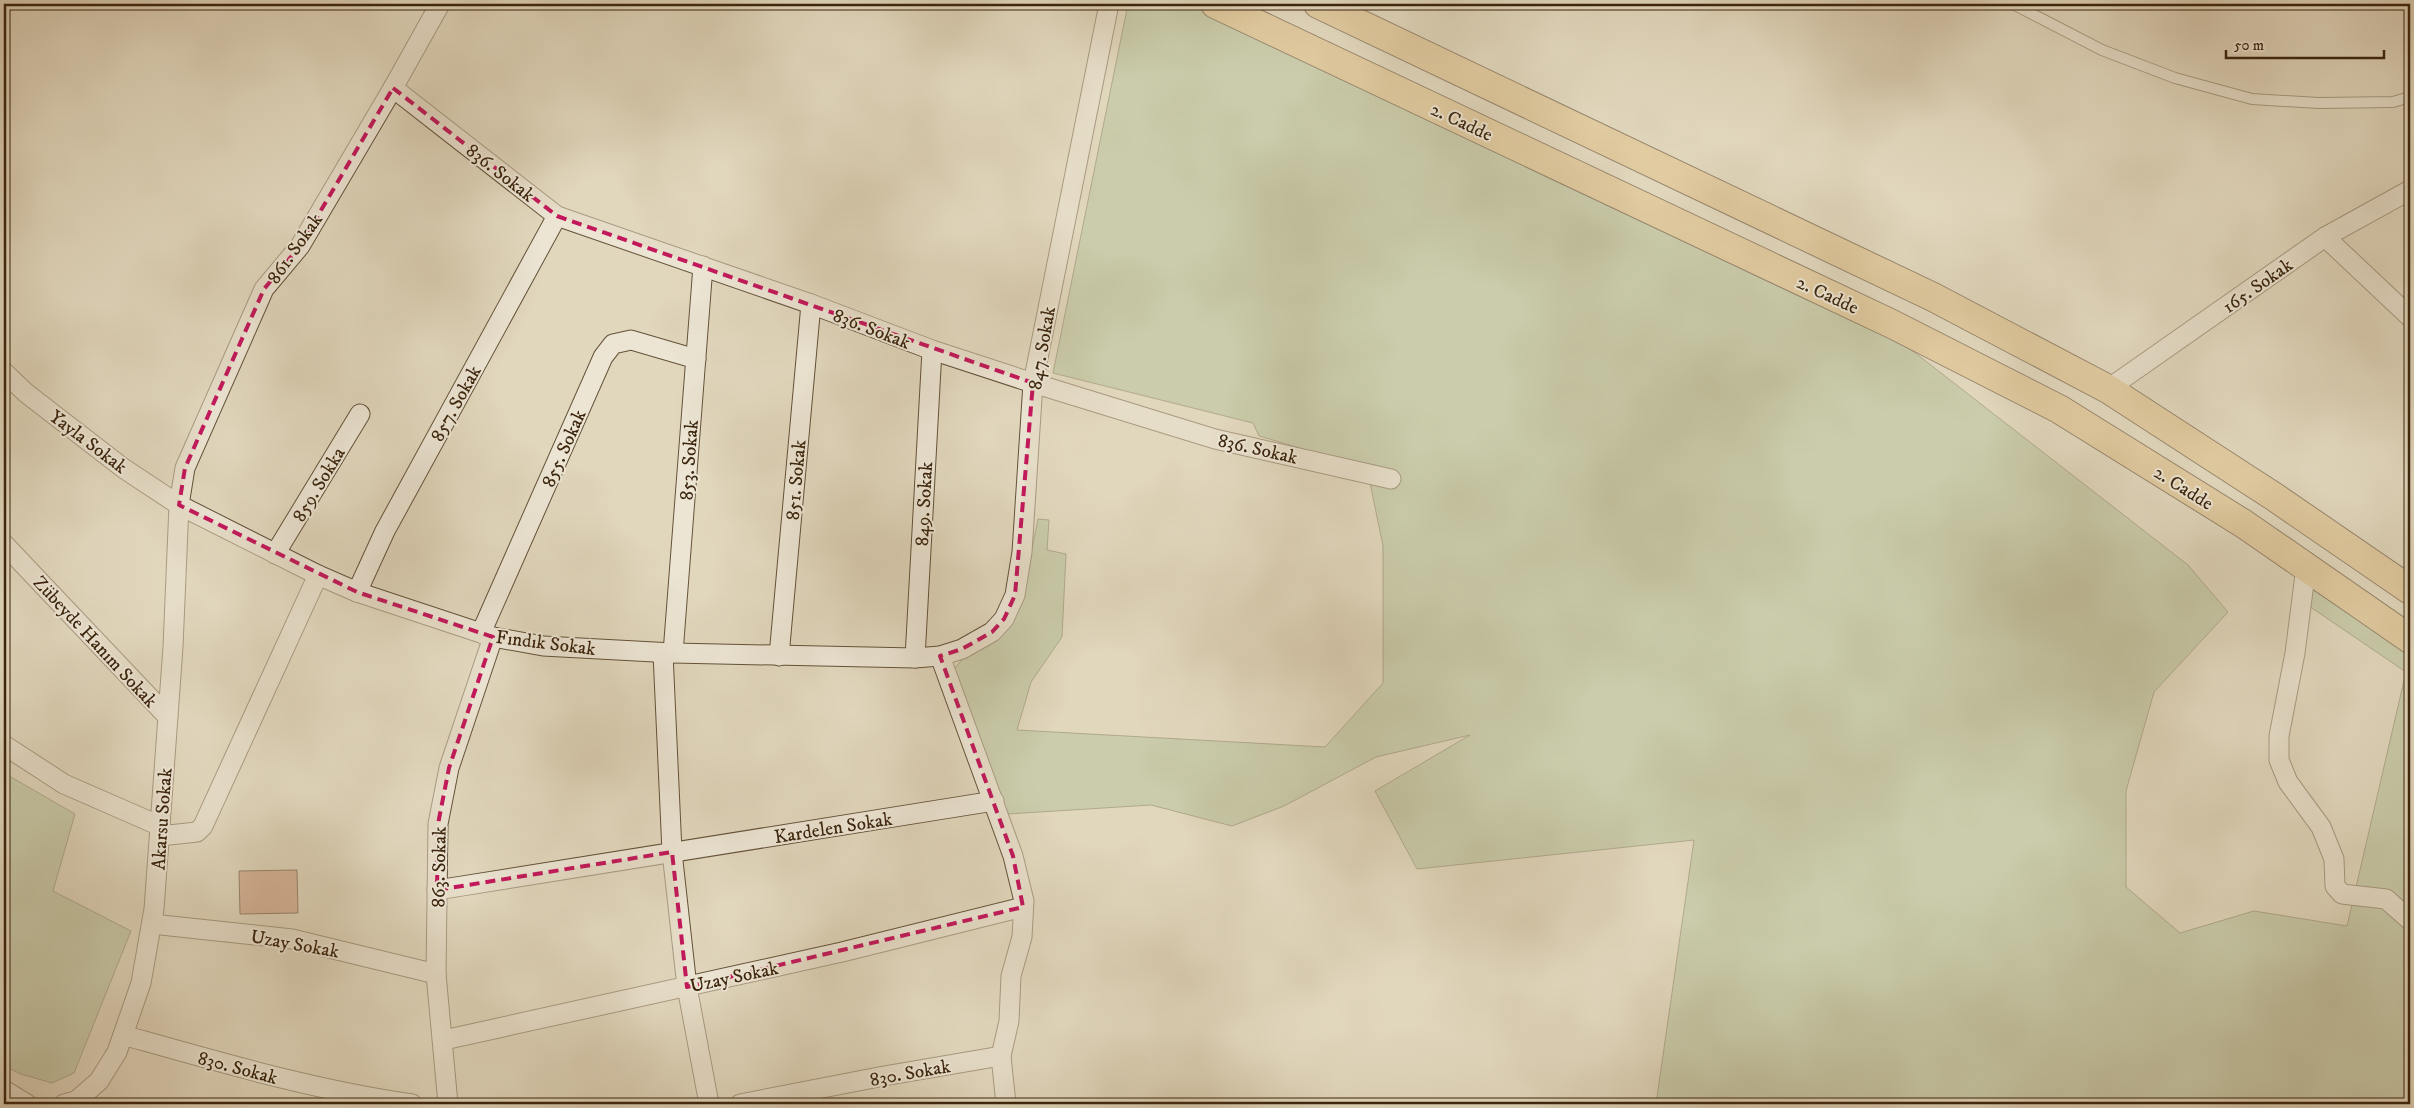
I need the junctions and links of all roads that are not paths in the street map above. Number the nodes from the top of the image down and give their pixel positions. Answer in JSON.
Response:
{"nodes":[{"id":1,"x":440,"y":4,"type":"edge"},
{"id":2,"x":1109,"y":4,"type":"edge"},
{"id":3,"x":1215,"y":4,"type":"edge"},
{"id":4,"x":2013,"y":4,"type":"edge"},
{"id":5,"x":1333,"y":7,"type":"edge"},
{"id":6,"x":393,"y":88,"type":"junction"},
{"id":7,"x":2410,"y":97,"type":"edge"},
{"id":8,"x":2410,"y":190,"type":"edge"},
{"id":9,"x":557,"y":216,"type":"junction"},
{"id":10,"x":2325,"y":237,"type":"junction"},
{"id":11,"x":703,"y":266,"type":"junction"},
{"id":12,"x":811,"y":304,"type":"junction"},
{"id":13,"x":2410,"y":317,"type":"edge"},
{"id":14,"x":932,"y":350,"type":"junction"},
{"id":15,"x":696,"y":358,"type":"junction"},
{"id":16,"x":4,"y":372,"type":"edge"},
{"id":17,"x":1033,"y":383,"type":"junction"},
{"id":18,"x":2108,"y":389,"type":"junction"},
{"id":19,"x":360,"y":414,"type":"dead end"},
{"id":20,"x":1391,"y":479,"type":"dead end"},
{"id":21,"x":179,"y":505,"type":"junction"},
{"id":22,"x":4,"y":544,"type":"edge"},
{"id":23,"x":275,"y":554,"type":"junction"},
{"id":24,"x":2306,"y":567,"type":"junction"},
{"id":25,"x":318,"y":575,"type":"junction"},
{"id":26,"x":2410,"y":590,"type":"edge"},
{"id":27,"x":357,"y":592,"type":"junction"},
{"id":28,"x":487,"y":635,"type":"junction"},
{"id":29,"x":2410,"y":639,"type":"edge"},
{"id":30,"x":668,"y":653,"type":"junction"},
{"id":31,"x":779,"y":656,"type":"junction"},
{"id":32,"x":940,"y":656,"type":"junction"},
{"id":33,"x":915,"y":658,"type":"junction"},
{"id":34,"x":168,"y":717,"type":"junction"},
{"id":35,"x":4,"y":745,"type":"edge"},
{"id":36,"x":994,"y":801,"type":"junction"},
{"id":37,"x":160,"y":831,"type":"junction"},
{"id":38,"x":672,"y":852,"type":"junction"},
{"id":39,"x":437,"y":890,"type":"junction"},
{"id":40,"x":1024,"y":907,"type":"junction"},
{"id":41,"x":2410,"y":920,"type":"edge"},
{"id":42,"x":152,"y":924,"type":"junction"},
{"id":43,"x":436,"y":974,"type":"junction"},
{"id":44,"x":687,"y":987,"type":"junction"},
{"id":45,"x":123,"y":1035,"type":"junction"},
{"id":46,"x":444,"y":1040,"type":"junction"},
{"id":47,"x":1001,"y":1056,"type":"junction"},
{"id":48,"x":4,"y":1090,"type":"edge"},
{"id":49,"x":27,"y":1104,"type":"edge"},
{"id":50,"x":64,"y":1104,"type":"edge"},
{"id":51,"x":412,"y":1104,"type":"edge"},
{"id":52,"x":448,"y":1104,"type":"edge"},
{"id":53,"x":710,"y":1104,"type":"edge"},
{"id":54,"x":740,"y":1104,"type":"edge"},
{"id":55,"x":1006,"y":1104,"type":"edge"}],
"edges":[{"from":1,"to":6,"type":"street","name":"861. Sokak"},
{"from":2,"to":17,"type":"street","name":"847. Sokak"},
{"from":3,"to":24,"type":"main road","name":"2. Cadde"},
{"from":4,"to":7,"type":"lane"},
{"from":5,"to":18,"type":"main road"},
{"from":6,"to":9,"type":"street","name":"836. Sokak"},
{"from":6,"to":21,"type":"street","name":"861. Sokak"},
{"from":8,"to":10,"type":"street","name":"165. Sokak"},
{"from":9,"to":11,"type":"street","name":"836. Sokak"},
{"from":9,"to":27,"type":"street","name":"857. Sokak"},
{"from":10,"to":13,"type":"street"},
{"from":10,"to":18,"type":"street","name":"165. Sokak"},
{"from":11,"to":12,"type":"street","name":"836. Sokak"},
{"from":11,"to":15,"type":"street","name":"853. Sokak"},
{"from":12,"to":14,"type":"street","name":"836. Sokak"},
{"from":12,"to":31,"type":"street","name":"851. Sokak"},
{"from":14,"to":17,"type":"street","name":"836. Sokak"},
{"from":14,"to":33,"type":"street","name":"849. Sokak"},
{"from":15,"to":28,"type":"street","name":"855. Sokak"},
{"from":15,"to":30,"type":"street","name":"853. Sokak"},
{"from":16,"to":21,"type":"street","name":"Yayla Sokak"},
{"from":17,"to":20,"type":"street","name":"836. Sokak"},
{"from":17,"to":32,"type":"street","name":"847. Sokak"},
{"from":18,"to":26,"type":"main road"},
{"from":19,"to":23,"type":"street","name":"859. Sokka"},
{"from":21,"to":23,"type":"street","name":"Fındık Sokak"},
{"from":21,"to":34,"type":"street","name":"Akarsu Sokak"},
{"from":22,"to":34,"type":"street","name":"Zübeyde Hanım Sokak"},
{"from":23,"to":25,"type":"street","name":"Fındık Sokak"},
{"from":24,"to":29,"type":"main road","name":"2. Cadde"},
{"from":24,"to":41,"type":"street"},
{"from":25,"to":27,"type":"street","name":"Fındık Sokak"},
{"from":25,"to":37,"type":"street"},
{"from":27,"to":28,"type":"street","name":"Fındık Sokak"},
{"from":28,"to":30,"type":"street","name":"Fındık Sokak"},
{"from":28,"to":39,"type":"street","name":"863. Sokak"},
{"from":30,"to":31,"type":"street","name":"Fındık Sokak"},
{"from":30,"to":38,"type":"street"},
{"from":31,"to":33,"type":"street","name":"Fındık Sokak"},
{"from":32,"to":33,"type":"street","name":"Fındık Sokak"},
{"from":32,"to":36,"type":"street"},
{"from":34,"to":37,"type":"street","name":"Akarsu Sokak"},
{"from":35,"to":37,"type":"street"},
{"from":36,"to":38,"type":"street","name":"Kardelen Sokak"},
{"from":36,"to":40,"type":"street"},
{"from":37,"to":42,"type":"street","name":"Akarsu Sokak"},
{"from":38,"to":39,"type":"street","name":"Kardelen Sokak"},
{"from":38,"to":44,"type":"street"},
{"from":39,"to":43,"type":"street","name":"863. Sokak"},
{"from":40,"to":44,"type":"street","name":"Uzay Sokak"},
{"from":40,"to":47,"type":"street"},
{"from":42,"to":43,"type":"street","name":"Uzay Sokak"},
{"from":42,"to":45,"type":"street","name":"Akarsu Sokak"},
{"from":43,"to":46,"type":"street","name":"863. Sokak"},
{"from":44,"to":46,"type":"street","name":"Uzay Sokak"},
{"from":44,"to":53,"type":"street"},
{"from":45,"to":50,"type":"street","name":"Akarsu Sokak"},
{"from":45,"to":51,"type":"street","name":"830. Sokak"},
{"from":46,"to":52,"type":"street","name":"863. Sokak"},
{"from":47,"to":54,"type":"street","name":"830. Sokak"},
{"from":47,"to":55,"type":"street"},
{"from":48,"to":49,"type":"street"}]}
